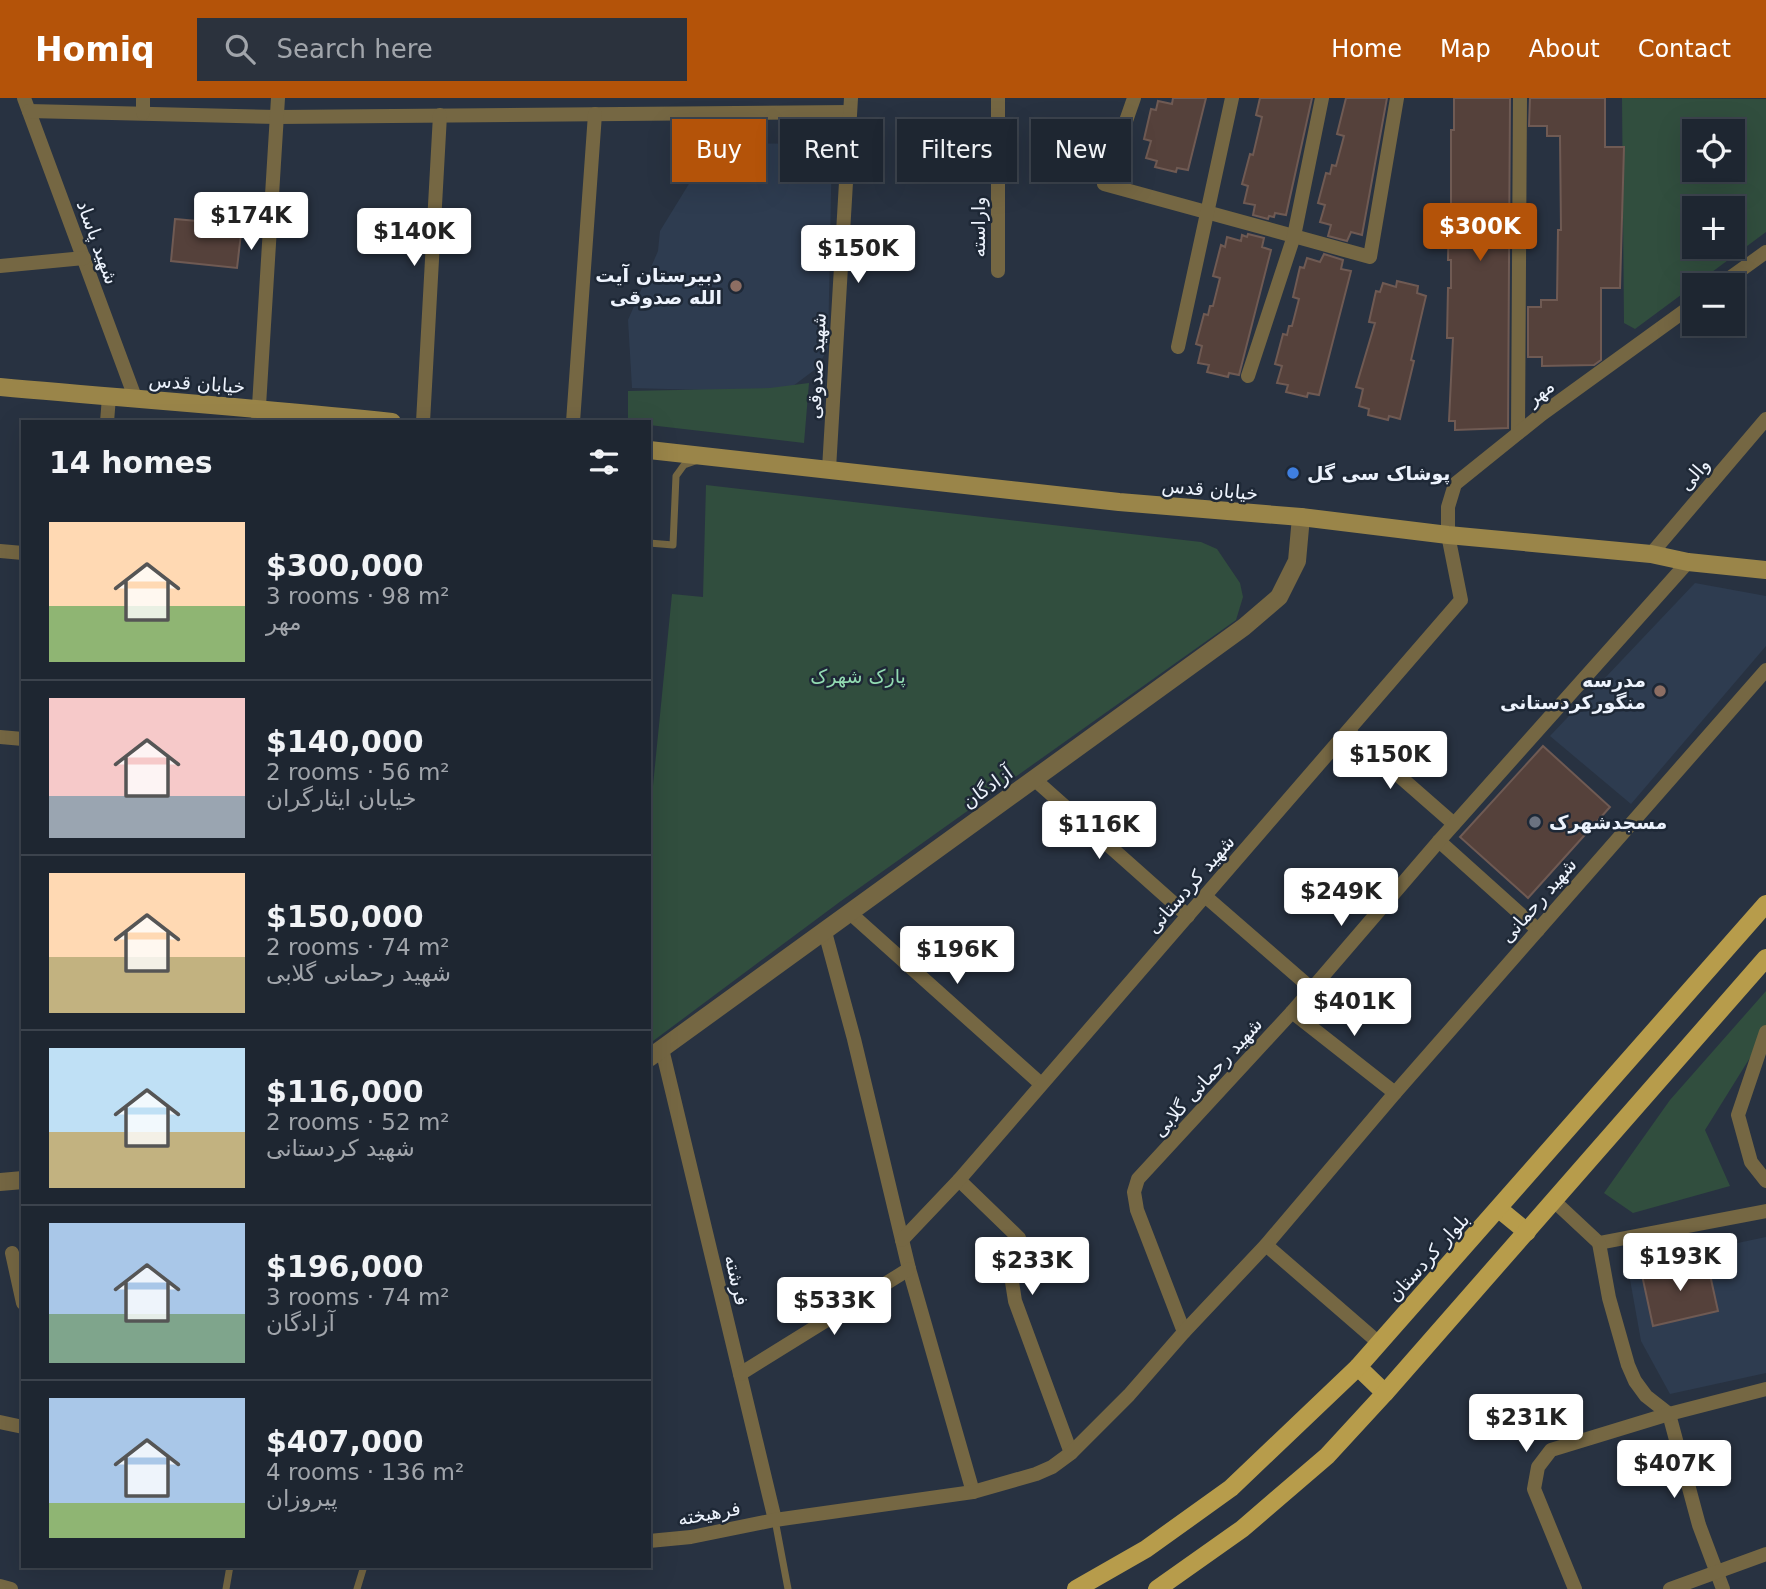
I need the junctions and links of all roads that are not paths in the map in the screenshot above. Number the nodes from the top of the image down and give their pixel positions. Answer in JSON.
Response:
{"nodes":[{"id":1,"x":278,"y":98,"type":"edge"},
{"id":2,"x":998,"y":98,"type":"edge"},
{"id":3,"x":1134,"y":98,"type":"edge"},
{"id":4,"x":1231,"y":98,"type":"edge"},
{"id":5,"x":1322,"y":98,"type":"edge"},
{"id":6,"x":1397,"y":98,"type":"edge"},
{"id":7,"x":1520,"y":98,"type":"edge"},
{"id":8,"x":27,"y":105,"type":"edge"},
{"id":9,"x":143,"y":105,"type":"edge"},
{"id":10,"x":851,"y":105,"type":"edge"},
{"id":11,"x":595,"y":114,"type":"junction"},
{"id":12,"x":440,"y":115,"type":"junction"},
{"id":13,"x":276,"y":117,"type":"junction"},
{"id":14,"x":1206,"y":212,"type":"junction"},
{"id":15,"x":1294,"y":236,"type":"junction"},
{"id":16,"x":1766,"y":252,"type":"edge"},
{"id":17,"x":84,"y":258,"type":"junction"},
{"id":18,"x":0,"y":266,"type":"edge"},
{"id":19,"x":998,"y":271,"type":"dead end"},
{"id":20,"x":1737,"y":273,"type":"edge"},
{"id":21,"x":1682,"y":313,"type":"edge"},
{"id":22,"x":1178,"y":347,"type":"dead end"},
{"id":23,"x":1248,"y":376,"type":"dead end"},
{"id":24,"x":0,"y":387,"type":"edge"},
{"id":25,"x":109,"y":397,"type":"junction"},
{"id":26,"x":136,"y":400,"type":"junction"},
{"id":27,"x":258,"y":415,"type":"edge"},
{"id":28,"x":1766,"y":419,"type":"edge"},
{"id":29,"x":107,"y":420,"type":"edge"},
{"id":30,"x":354,"y":420,"type":"edge"},
{"id":31,"x":423,"y":420,"type":"edge"},
{"id":32,"x":573,"y":420,"type":"edge"},
{"id":33,"x":1518,"y":433,"type":"junction"},
{"id":34,"x":651,"y":450,"type":"edge"},
{"id":35,"x":712,"y":457,"type":"junction"},
{"id":36,"x":829,"y":469,"type":"junction"},
{"id":37,"x":1301,"y":517,"type":"junction"},
{"id":38,"x":1448,"y":535,"type":"junction"},
{"id":39,"x":651,"y":543,"type":"edge"},
{"id":40,"x":0,"y":551,"type":"edge"},
{"id":41,"x":21,"y":554,"type":"edge"},
{"id":42,"x":1651,"y":554,"type":"junction"},
{"id":43,"x":1688,"y":562,"type":"junction"},
{"id":44,"x":1766,"y":570,"type":"edge"},
{"id":45,"x":1766,"y":670,"type":"edge"},
{"id":46,"x":1349,"y":732,"type":"junction"},
{"id":47,"x":0,"y":737,"type":"edge"},
{"id":48,"x":21,"y":739,"type":"edge"},
{"id":49,"x":1034,"y":779,"type":"junction"},
{"id":50,"x":1454,"y":824,"type":"junction"},
{"id":51,"x":1438,"y":842,"type":"junction"},
{"id":52,"x":1205,"y":896,"type":"junction"},
{"id":53,"x":1766,"y":904,"type":"edge"},
{"id":54,"x":850,"y":913,"type":"junction"},
{"id":55,"x":1188,"y":916,"type":"junction"},
{"id":56,"x":1538,"y":930,"type":"junction"},
{"id":57,"x":825,"y":932,"type":"junction"},
{"id":58,"x":1766,"y":958,"type":"edge"},
{"id":59,"x":1312,"y":989,"type":"junction"},
{"id":60,"x":1292,"y":1012,"type":"junction"},
{"id":61,"x":1766,"y":1032,"type":"edge"},
{"id":62,"x":655,"y":1053,"type":"edge"},
{"id":63,"x":1041,"y":1084,"type":"junction"},
{"id":64,"x":1395,"y":1093,"type":"junction"},
{"id":65,"x":959,"y":1180,"type":"junction"},
{"id":66,"x":21,"y":1181,"type":"edge"},
{"id":67,"x":1766,"y":1181,"type":"edge"},
{"id":68,"x":0,"y":1182,"type":"edge"},
{"id":69,"x":1554,"y":1201,"type":"junction"},
{"id":70,"x":1499,"y":1209,"type":"junction"},
{"id":71,"x":1766,"y":1211,"type":"edge"},
{"id":72,"x":1527,"y":1232,"type":"junction"},
{"id":73,"x":902,"y":1240,"type":"junction"},
{"id":74,"x":1599,"y":1243,"type":"junction"},
{"id":75,"x":1266,"y":1245,"type":"junction"},
{"id":76,"x":12,"y":1253,"type":"dead end"},
{"id":77,"x":909,"y":1269,"type":"junction"},
{"id":78,"x":21,"y":1294,"type":"edge"},
{"id":79,"x":1184,"y":1332,"type":"junction"},
{"id":80,"x":1379,"y":1343,"type":"junction"},
{"id":81,"x":1358,"y":1367,"type":"junction"},
{"id":82,"x":740,"y":1374,"type":"junction"},
{"id":83,"x":1766,"y":1389,"type":"edge"},
{"id":84,"x":1385,"y":1393,"type":"junction"},
{"id":85,"x":1669,"y":1414,"type":"junction"},
{"id":86,"x":0,"y":1422,"type":"edge"},
{"id":87,"x":21,"y":1427,"type":"edge"},
{"id":88,"x":1071,"y":1453,"type":"junction"},
{"id":89,"x":973,"y":1492,"type":"junction"},
{"id":90,"x":775,"y":1520,"type":"junction"},
{"id":91,"x":651,"y":1541,"type":"edge"},
{"id":92,"x":1766,"y":1554,"type":"edge"},
{"id":93,"x":230,"y":1568,"type":"edge"},
{"id":94,"x":362,"y":1568,"type":"edge"},
{"id":95,"x":1717,"y":1573,"type":"junction"},
{"id":96,"x":0,"y":1586,"type":"edge"},
{"id":97,"x":226,"y":1588,"type":"edge"},
{"id":98,"x":12,"y":1589,"type":"edge"},
{"id":99,"x":357,"y":1589,"type":"edge"},
{"id":100,"x":788,"y":1589,"type":"edge"},
{"id":101,"x":1076,"y":1589,"type":"edge"},
{"id":102,"x":1157,"y":1589,"type":"edge"},
{"id":103,"x":1575,"y":1589,"type":"edge"},
{"id":104,"x":1670,"y":1589,"type":"edge"},
{"id":105,"x":1723,"y":1589,"type":"edge"}],
"edges":[{"from":1,"to":13,"type":"street"},
{"from":2,"to":19,"type":"street","name":"واراسته"},
{"from":3,"to":14,"type":"street"},
{"from":4,"to":14,"type":"street"},
{"from":5,"to":15,"type":"street"},
{"from":6,"to":15,"type":"street"},
{"from":7,"to":33,"type":"street"},
{"from":8,"to":9,"type":"street"},
{"from":8,"to":17,"type":"street","name":"شهید پاساد"},
{"from":9,"to":13,"type":"street"},
{"from":10,"to":11,"type":"street"},
{"from":10,"to":36,"type":"street","name":"شهید صدوقی"},
{"from":11,"to":12,"type":"street"},
{"from":11,"to":32,"type":"street"},
{"from":12,"to":13,"type":"street"},
{"from":12,"to":31,"type":"street"},
{"from":13,"to":27,"type":"street"},
{"from":14,"to":15,"type":"street"},
{"from":14,"to":22,"type":"street"},
{"from":15,"to":23,"type":"street"},
{"from":16,"to":20,"type":"street"},
{"from":17,"to":18,"type":"street"},
{"from":17,"to":26,"type":"street","name":"شهید پاساد"},
{"from":21,"to":33,"type":"street","name":"مهر"},
{"from":24,"to":25,"type":"main road","name":"خیابان قدس"},
{"from":25,"to":26,"type":"main road","name":"خیابان قدس"},
{"from":25,"to":29,"type":"street"},
{"from":26,"to":27,"type":"main road","name":"خیابان قدس"},
{"from":27,"to":30,"type":"main road","name":"خیابان قدس"},
{"from":28,"to":42,"type":"street","name":"والی"},
{"from":33,"to":38,"type":"street","name":"مهر"},
{"from":34,"to":35,"type":"main road","name":"خیابان قدس"},
{"from":35,"to":36,"type":"main road","name":"خیابان قدس"},
{"from":35,"to":39,"type":"lane"},
{"from":36,"to":37,"type":"main road","name":"خیابان قدس"},
{"from":37,"to":38,"type":"main road","name":"خیابان قدس"},
{"from":37,"to":49,"type":"street","name":"آزادگان"},
{"from":38,"to":42,"type":"main road","name":"خیابان قدس"},
{"from":38,"to":46,"type":"street","name":"شهید کردستانی"},
{"from":40,"to":41,"type":"street"},
{"from":42,"to":43,"type":"main road","name":"خیابان قدس"},
{"from":43,"to":44,"type":"main road","name":"خیابان قدس"},
{"from":43,"to":50,"type":"street","name":"شهید رحمانی گلابی"},
{"from":45,"to":56,"type":"street","name":"شهید رحمانی"},
{"from":46,"to":50,"type":"street"},
{"from":46,"to":52,"type":"street","name":"شهید کردستانی"},
{"from":47,"to":48,"type":"street"},
{"from":49,"to":54,"type":"street","name":"آزادگان"},
{"from":49,"to":55,"type":"street"},
{"from":50,"to":51,"type":"street","name":"شهید رحمانی گلابی"},
{"from":51,"to":56,"type":"street"},
{"from":51,"to":59,"type":"street","name":"شهید رحمانی گلابی"},
{"from":52,"to":55,"type":"street","name":"شهید کردستانی"},
{"from":52,"to":59,"type":"street"},
{"from":53,"to":70,"type":"main road","name":"بلوار کردستان"},
{"from":54,"to":57,"type":"street","name":"آزادگان"},
{"from":54,"to":63,"type":"street"},
{"from":55,"to":63,"type":"street","name":"شهید کردستانی"},
{"from":56,"to":64,"type":"street","name":"شهید رحمانی"},
{"from":57,"to":62,"type":"street","name":"آزادگان"},
{"from":57,"to":73,"type":"street"},
{"from":58,"to":69,"type":"main road"},
{"from":59,"to":60,"type":"street","name":"شهید رحمانی گلابی"},
{"from":60,"to":64,"type":"street"},
{"from":60,"to":79,"type":"street","name":"شهید رحمانی گلابی"},
{"from":61,"to":67,"type":"street"},
{"from":62,"to":82,"type":"street","name":"فرشته"},
{"from":63,"to":65,"type":"street","name":"شهید کردستانی"},
{"from":64,"to":75,"type":"street","name":"شهید رحمانی"},
{"from":65,"to":73,"type":"street","name":"شهید کردستانی"},
{"from":65,"to":88,"type":"street"},
{"from":66,"to":68,"type":"street"},
{"from":69,"to":72,"type":"main road"},
{"from":69,"to":74,"type":"street"},
{"from":70,"to":72,"type":"main road"},
{"from":70,"to":80,"type":"main road","name":"بلوار کردستان"},
{"from":71,"to":74,"type":"street"},
{"from":72,"to":84,"type":"main road"},
{"from":73,"to":77,"type":"street"},
{"from":74,"to":85,"type":"street"},
{"from":75,"to":79,"type":"street","name":"شهید رحمانی"},
{"from":75,"to":80,"type":"street"},
{"from":76,"to":78,"type":"street"},
{"from":77,"to":82,"type":"street"},
{"from":77,"to":89,"type":"street"},
{"from":79,"to":88,"type":"street","name":"فرهیخته"},
{"from":80,"to":81,"type":"main road","name":"بلوار کردستان"},
{"from":81,"to":84,"type":"main road"},
{"from":81,"to":101,"type":"main road","name":"بلوار کردستان"},
{"from":82,"to":90,"type":"street","name":"فرشته"},
{"from":83,"to":85,"type":"street"},
{"from":84,"to":102,"type":"main road"},
{"from":85,"to":95,"type":"street"},
{"from":85,"to":103,"type":"street"},
{"from":86,"to":87,"type":"street"},
{"from":88,"to":89,"type":"street","name":"فرهیخته"},
{"from":89,"to":90,"type":"street","name":"فرهیخته"},
{"from":90,"to":91,"type":"street","name":"فرهیخته"},
{"from":90,"to":100,"type":"lane"},
{"from":92,"to":95,"type":"street"},
{"from":93,"to":97,"type":"lane"},
{"from":94,"to":99,"type":"lane"},
{"from":95,"to":104,"type":"street"},
{"from":95,"to":105,"type":"street"},
{"from":96,"to":98,"type":"street"}]}
